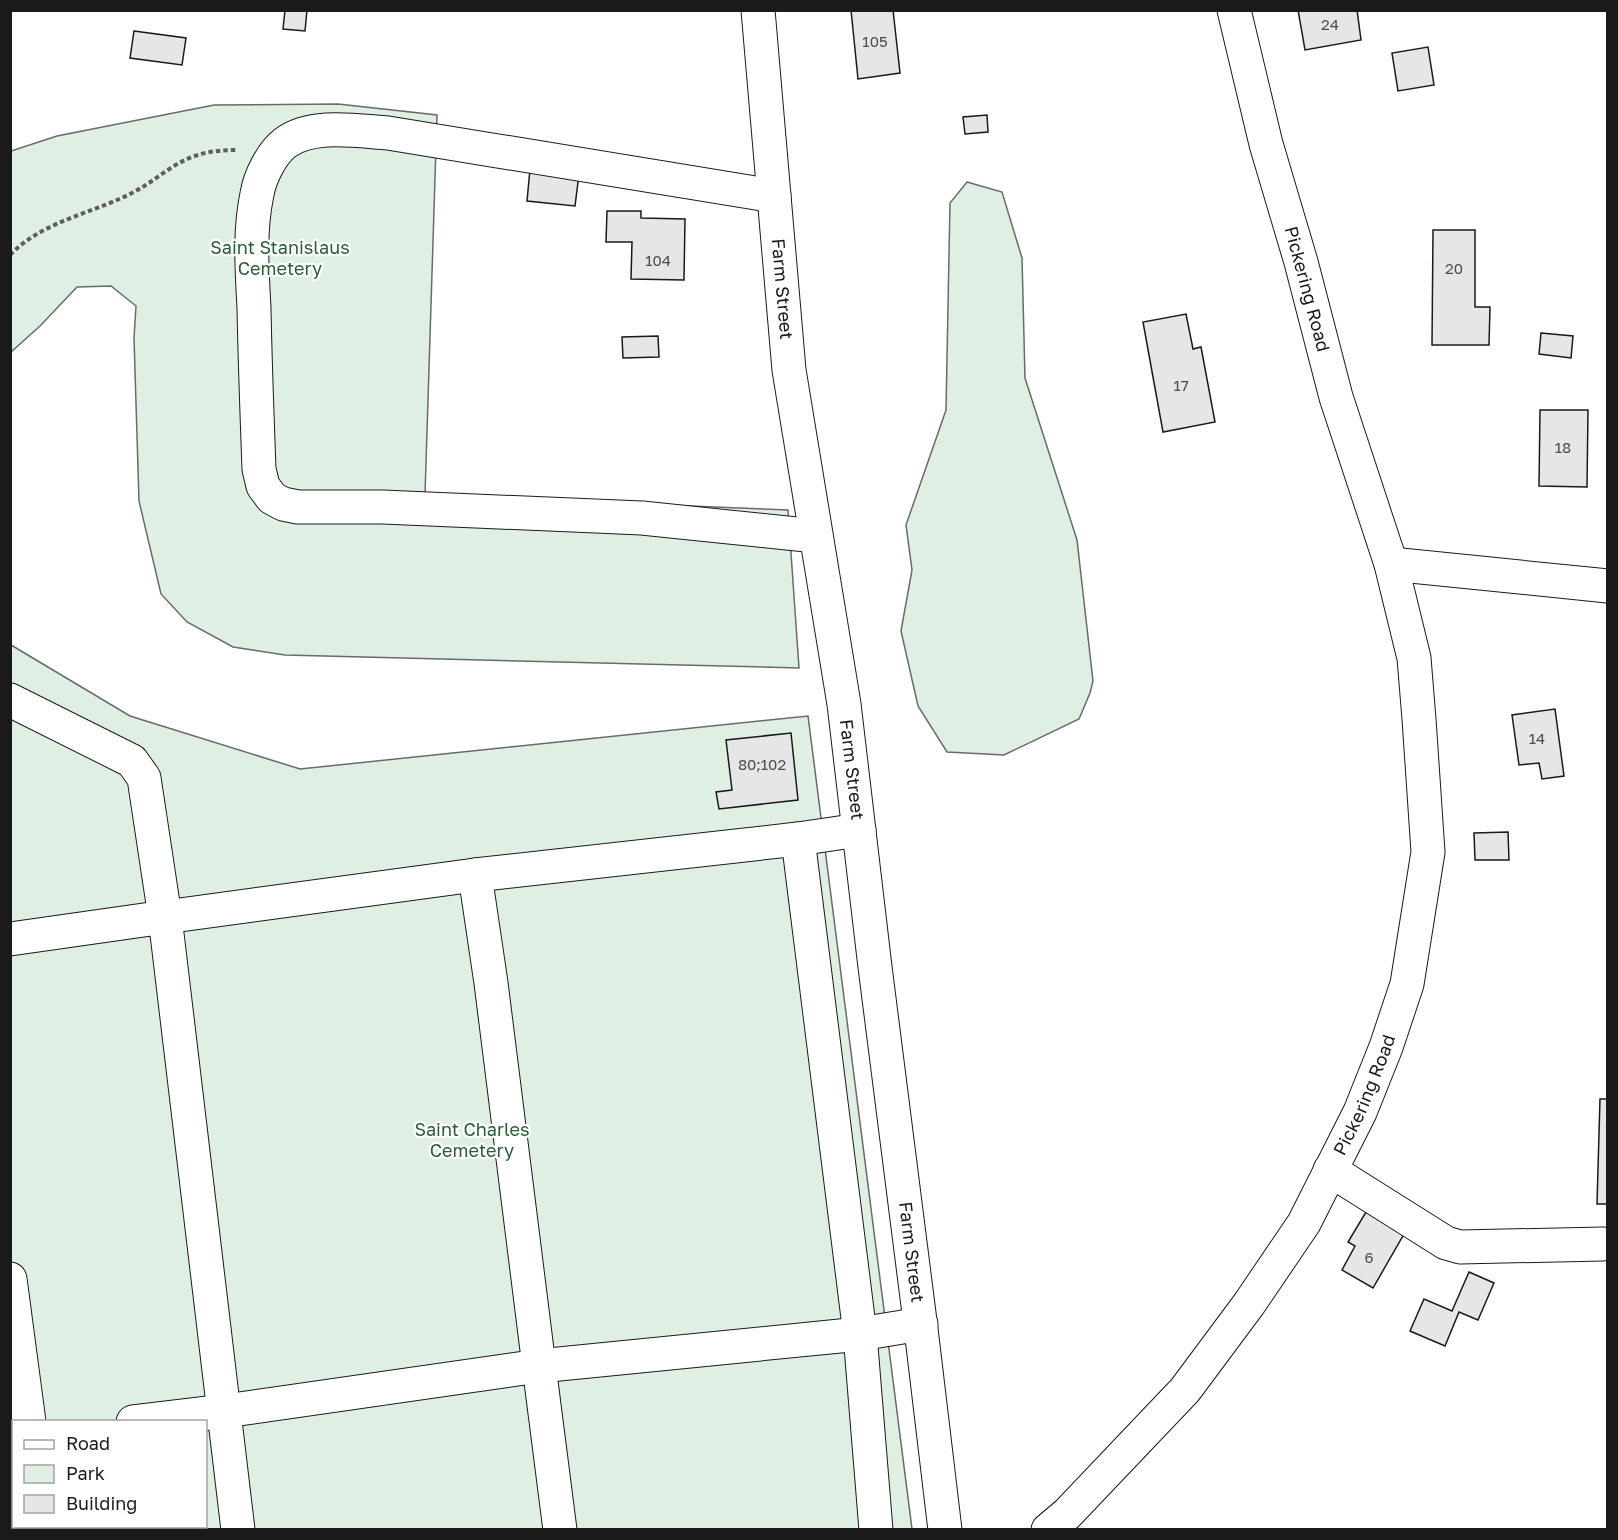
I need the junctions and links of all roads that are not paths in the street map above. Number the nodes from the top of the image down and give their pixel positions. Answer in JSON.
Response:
{"nodes":[{"id":1,"x":758,"y":10,"type":"edge"},
{"id":2,"x":1234,"y":10,"type":"edge"},
{"id":3,"x":774,"y":196,"type":"junction"},
{"id":4,"x":816,"y":536,"type":"junction"},
{"id":5,"x":1390,"y":564,"type":"junction"},
{"id":6,"x":1608,"y":586,"type":"edge"},
{"id":7,"x":10,"y":700,"type":"edge"},
{"id":8,"x":859,"y":830,"type":"junction"},
{"id":9,"x":798,"y":839,"type":"junction"},
{"id":10,"x":475,"y":875,"type":"junction"},
{"id":11,"x":165,"y":917,"type":"junction"},
{"id":12,"x":10,"y":939,"type":"edge"},
{"id":13,"x":1330,"y":1170,"type":"junction"},
{"id":14,"x":1603,"y":1244,"type":"dead end"},
{"id":15,"x":10,"y":1280,"type":"edge"},
{"id":16,"x":921,"y":1324,"type":"junction"},
{"id":17,"x":860,"y":1334,"type":"junction"},
{"id":18,"x":539,"y":1366,"type":"junction"},
{"id":19,"x":225,"y":1411,"type":"junction"},
{"id":20,"x":29,"y":1420,"type":"edge"},
{"id":21,"x":150,"y":1420,"type":"edge"},
{"id":22,"x":238,"y":1530,"type":"edge"},
{"id":23,"x":560,"y":1530,"type":"edge"},
{"id":24,"x":876,"y":1530,"type":"edge"},
{"id":25,"x":945,"y":1530,"type":"edge"},
{"id":26,"x":1048,"y":1530,"type":"edge"}],
"edges":[{"from":1,"to":3,"type":"street","name":"Farm Street"},
{"from":2,"to":5,"type":"street","name":"Pickering Road"},
{"from":3,"to":4,"type":"street","name":"Farm Street"},
{"from":3,"to":4,"type":"street"},
{"from":4,"to":8,"type":"street","name":"Farm Street"},
{"from":5,"to":6,"type":"street"},
{"from":5,"to":13,"type":"street","name":"Pickering Road"},
{"from":7,"to":11,"type":"street"},
{"from":8,"to":9,"type":"street"},
{"from":8,"to":16,"type":"street","name":"Farm Street"},
{"from":9,"to":10,"type":"street"},
{"from":9,"to":17,"type":"street"},
{"from":10,"to":11,"type":"street"},
{"from":10,"to":18,"type":"street"},
{"from":11,"to":12,"type":"street"},
{"from":11,"to":19,"type":"street"},
{"from":13,"to":14,"type":"street"},
{"from":13,"to":26,"type":"street","name":"Pickering Road"},
{"from":15,"to":20,"type":"street"},
{"from":16,"to":17,"type":"street"},
{"from":16,"to":25,"type":"street","name":"Farm Street"},
{"from":17,"to":18,"type":"street"},
{"from":17,"to":24,"type":"street"},
{"from":18,"to":19,"type":"street"},
{"from":18,"to":23,"type":"street"},
{"from":19,"to":21,"type":"street"},
{"from":19,"to":22,"type":"street"}]}
